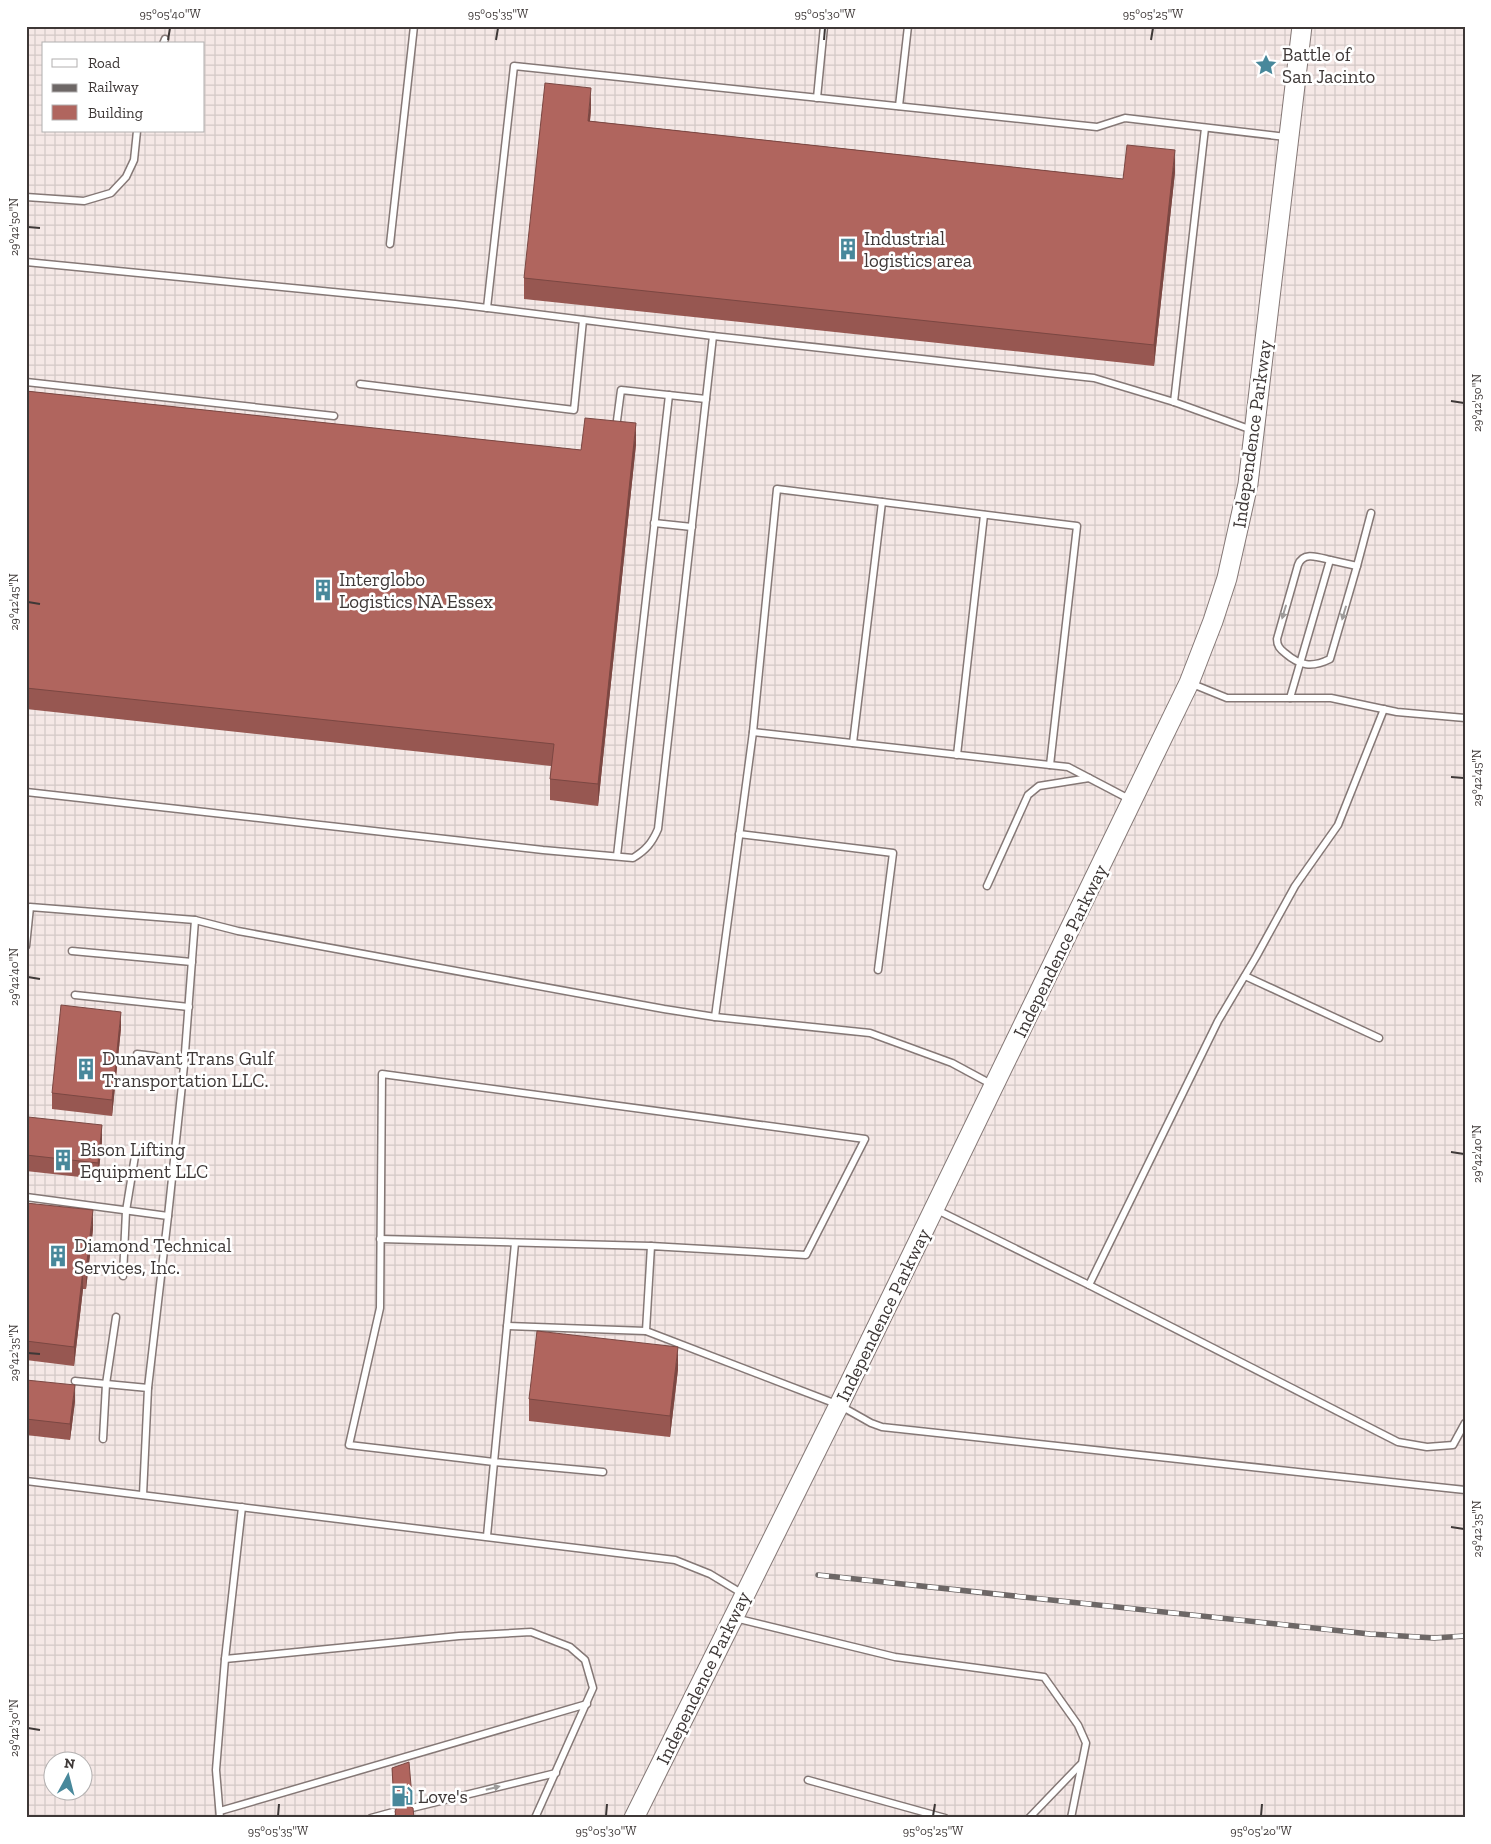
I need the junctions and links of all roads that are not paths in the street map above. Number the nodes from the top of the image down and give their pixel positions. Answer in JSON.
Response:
{"nodes":[{"id":1,"x":414,"y":26,"type":"edge"},
{"id":2,"x":824,"y":26,"type":"edge"},
{"id":3,"x":908,"y":26,"type":"edge"},
{"id":4,"x":1302,"y":26,"type":"edge"},
{"id":5,"x":817,"y":98,"type":"junction"},
{"id":6,"x":899,"y":106,"type":"junction"},
{"id":7,"x":1205,"y":128,"type":"junction"},
{"id":8,"x":137,"y":132,"type":"edge"},
{"id":9,"x":1289,"y":138,"type":"junction"},
{"id":10,"x":26,"y":197,"type":"edge"},
{"id":11,"x":390,"y":244,"type":"dead end"},
{"id":12,"x":26,"y":262,"type":"edge"},
{"id":13,"x":487,"y":308,"type":"junction"},
{"id":14,"x":583,"y":320,"type":"junction"},
{"id":15,"x":713,"y":336,"type":"junction"},
{"id":16,"x":26,"y":382,"type":"edge"},
{"id":17,"x":360,"y":384,"type":"dead end"},
{"id":18,"x":669,"y":395,"type":"junction"},
{"id":19,"x":706,"y":399,"type":"junction"},
{"id":20,"x":1174,"y":402,"type":"junction"},
{"id":21,"x":334,"y":416,"type":"dead end"},
{"id":22,"x":1256,"y":431,"type":"junction"},
{"id":23,"x":616,"y":433,"type":"edge"},
{"id":24,"x":882,"y":502,"type":"junction"},
{"id":25,"x":1371,"y":513,"type":"dead end"},
{"id":26,"x":984,"y":515,"type":"junction"},
{"id":27,"x":654,"y":523,"type":"junction"},
{"id":28,"x":692,"y":527,"type":"junction"},
{"id":29,"x":1330,"y":560,"type":"junction"},
{"id":30,"x":1357,"y":566,"type":"junction"},
{"id":31,"x":1300,"y":664,"type":"junction"},
{"id":32,"x":1189,"y":683,"type":"junction"},
{"id":33,"x":1290,"y":698,"type":"junction"},
{"id":34,"x":1384,"y":709,"type":"junction"},
{"id":35,"x":1465,"y":718,"type":"edge"},
{"id":36,"x":753,"y":732,"type":"junction"},
{"id":37,"x":853,"y":743,"type":"junction"},
{"id":38,"x":957,"y":755,"type":"junction"},
{"id":39,"x":1050,"y":765,"type":"junction"},
{"id":40,"x":1088,"y":778,"type":"junction"},
{"id":41,"x":26,"y":792,"type":"edge"},
{"id":42,"x":1132,"y":801,"type":"junction"},
{"id":43,"x":739,"y":834,"type":"junction"},
{"id":44,"x":617,"y":856,"type":"junction"},
{"id":45,"x":987,"y":886,"type":"dead end"},
{"id":46,"x":195,"y":920,"type":"junction"},
{"id":47,"x":27,"y":923,"type":"edge"},
{"id":48,"x":26,"y":946,"type":"edge"},
{"id":49,"x":72,"y":951,"type":"dead end"},
{"id":50,"x":192,"y":962,"type":"junction"},
{"id":51,"x":878,"y":970,"type":"dead end"},
{"id":52,"x":1245,"y":976,"type":"junction"},
{"id":53,"x":75,"y":995,"type":"dead end"},
{"id":54,"x":188,"y":1007,"type":"junction"},
{"id":55,"x":715,"y":1017,"type":"junction"},
{"id":56,"x":1379,"y":1038,"type":"dead end"},
{"id":57,"x":136,"y":1054,"type":"dead end"},
{"id":58,"x":184,"y":1066,"type":"junction"},
{"id":59,"x":995,"y":1086,"type":"junction"},
{"id":60,"x":134,"y":1156,"type":"dead end"},
{"id":61,"x":26,"y":1196,"type":"edge"},
{"id":62,"x":934,"y":1209,"type":"junction"},
{"id":63,"x":126,"y":1211,"type":"junction"},
{"id":64,"x":168,"y":1216,"type":"junction"},
{"id":65,"x":380,"y":1239,"type":"junction"},
{"id":66,"x":515,"y":1243,"type":"junction"},
{"id":67,"x":651,"y":1246,"type":"junction"},
{"id":68,"x":122,"y":1276,"type":"dead end"},
{"id":69,"x":1090,"y":1285,"type":"junction"},
{"id":70,"x":116,"y":1318,"type":"dead end"},
{"id":71,"x":507,"y":1326,"type":"junction"},
{"id":72,"x":646,"y":1331,"type":"junction"},
{"id":73,"x":75,"y":1381,"type":"dead end"},
{"id":74,"x":106,"y":1384,"type":"junction"},
{"id":75,"x":148,"y":1388,"type":"junction"},
{"id":76,"x":839,"y":1405,"type":"junction"},
{"id":77,"x":1465,"y":1422,"type":"edge"},
{"id":78,"x":103,"y":1439,"type":"dead end"},
{"id":79,"x":494,"y":1462,"type":"junction"},
{"id":80,"x":603,"y":1472,"type":"dead end"},
{"id":81,"x":26,"y":1481,"type":"edge"},
{"id":82,"x":1465,"y":1490,"type":"edge"},
{"id":83,"x":143,"y":1495,"type":"junction"},
{"id":84,"x":242,"y":1507,"type":"junction"},
{"id":85,"x":487,"y":1536,"type":"junction"},
{"id":86,"x":744,"y":1595,"type":"junction"},
{"id":87,"x":734,"y":1617,"type":"junction"},
{"id":88,"x":225,"y":1659,"type":"junction"},
{"id":89,"x":587,"y":1704,"type":"junction"},
{"id":90,"x":1081,"y":1764,"type":"junction"},
{"id":91,"x":556,"y":1773,"type":"junction"},
{"id":92,"x":808,"y":1780,"type":"dead end"},
{"id":93,"x":412,"y":1808,"type":"edge"},
{"id":94,"x":392,"y":1812,"type":"dead end"},
{"id":95,"x":220,"y":1814,"type":"edge"},
{"id":96,"x":371,"y":1818,"type":"edge"},
{"id":97,"x":536,"y":1818,"type":"edge"},
{"id":98,"x":634,"y":1818,"type":"edge"},
{"id":99,"x":945,"y":1818,"type":"edge"},
{"id":100,"x":1029,"y":1818,"type":"edge"},
{"id":101,"x":1071,"y":1818,"type":"edge"}],
"edges":[{"from":1,"to":11,"type":"lane"},
{"from":2,"to":5,"type":"lane"},
{"from":3,"to":6,"type":"lane"},
{"from":4,"to":9,"type":"main road","name":"Independence Parkway"},
{"from":5,"to":6,"type":"lane"},
{"from":5,"to":13,"type":"lane"},
{"from":6,"to":7,"type":"lane"},
{"from":7,"to":9,"type":"lane"},
{"from":7,"to":20,"type":"lane"},
{"from":8,"to":10,"type":"lane"},
{"from":9,"to":22,"type":"main road","name":"Independence Parkway"},
{"from":12,"to":13,"type":"lane"},
{"from":13,"to":14,"type":"lane"},
{"from":14,"to":15,"type":"lane"},
{"from":14,"to":17,"type":"lane"},
{"from":15,"to":19,"type":"lane"},
{"from":15,"to":20,"type":"lane"},
{"from":16,"to":21,"type":"lane"},
{"from":18,"to":19,"type":"lane"},
{"from":18,"to":23,"type":"lane"},
{"from":18,"to":27,"type":"lane"},
{"from":19,"to":28,"type":"lane"},
{"from":20,"to":22,"type":"lane"},
{"from":22,"to":32,"type":"main road","name":"Independence Parkway"},
{"from":24,"to":26,"type":"lane"},
{"from":24,"to":36,"type":"lane"},
{"from":24,"to":37,"type":"lane"},
{"from":25,"to":30,"type":"lane"},
{"from":26,"to":38,"type":"lane"},
{"from":26,"to":39,"type":"lane"},
{"from":27,"to":28,"type":"lane"},
{"from":27,"to":44,"type":"lane"},
{"from":28,"to":44,"type":"lane"},
{"from":29,"to":30,"type":"lane"},
{"from":29,"to":31,"type":"lane"},
{"from":29,"to":31,"type":"lane","one_way":true},
{"from":30,"to":31,"type":"lane","one_way":true},
{"from":31,"to":33,"type":"lane"},
{"from":32,"to":33,"type":"lane"},
{"from":32,"to":42,"type":"main road","name":"Independence Parkway"},
{"from":33,"to":34,"type":"lane"},
{"from":34,"to":35,"type":"lane"},
{"from":34,"to":52,"type":"lane"},
{"from":36,"to":37,"type":"lane"},
{"from":36,"to":43,"type":"lane"},
{"from":37,"to":38,"type":"lane"},
{"from":38,"to":39,"type":"lane"},
{"from":39,"to":40,"type":"lane"},
{"from":40,"to":42,"type":"lane"},
{"from":40,"to":45,"type":"lane"},
{"from":41,"to":44,"type":"lane"},
{"from":42,"to":59,"type":"main road","name":"Independence Parkway"},
{"from":43,"to":51,"type":"lane"},
{"from":43,"to":55,"type":"lane"},
{"from":46,"to":47,"type":"lane"},
{"from":46,"to":50,"type":"lane"},
{"from":46,"to":55,"type":"lane"},
{"from":47,"to":48,"type":"lane"},
{"from":49,"to":50,"type":"lane"},
{"from":50,"to":54,"type":"lane"},
{"from":52,"to":56,"type":"lane"},
{"from":52,"to":69,"type":"lane"},
{"from":53,"to":54,"type":"lane"},
{"from":54,"to":58,"type":"lane"},
{"from":55,"to":59,"type":"lane"},
{"from":57,"to":58,"type":"lane"},
{"from":58,"to":64,"type":"lane"},
{"from":59,"to":62,"type":"main road","name":"Independence Parkway"},
{"from":60,"to":63,"type":"lane"},
{"from":61,"to":63,"type":"lane"},
{"from":62,"to":69,"type":"lane"},
{"from":62,"to":76,"type":"main road","name":"Independence Parkway"},
{"from":63,"to":64,"type":"lane"},
{"from":63,"to":68,"type":"lane"},
{"from":64,"to":75,"type":"lane"},
{"from":65,"to":66,"type":"lane"},
{"from":65,"to":67,"type":"lane"},
{"from":65,"to":79,"type":"lane"},
{"from":66,"to":67,"type":"lane"},
{"from":66,"to":71,"type":"lane"},
{"from":67,"to":72,"type":"lane"},
{"from":69,"to":77,"type":"lane"},
{"from":70,"to":74,"type":"lane"},
{"from":71,"to":72,"type":"lane"},
{"from":71,"to":79,"type":"lane"},
{"from":72,"to":76,"type":"lane"},
{"from":73,"to":74,"type":"lane"},
{"from":74,"to":75,"type":"lane"},
{"from":74,"to":78,"type":"lane"},
{"from":75,"to":83,"type":"lane"},
{"from":76,"to":82,"type":"lane"},
{"from":76,"to":86,"type":"main road","name":"Independence Parkway"},
{"from":79,"to":80,"type":"lane"},
{"from":79,"to":85,"type":"lane"},
{"from":81,"to":83,"type":"lane"},
{"from":83,"to":84,"type":"lane"},
{"from":84,"to":85,"type":"lane"},
{"from":84,"to":88,"type":"lane"},
{"from":85,"to":86,"type":"lane"},
{"from":86,"to":87,"type":"main road","name":"Independence Parkway"},
{"from":87,"to":90,"type":"lane"},
{"from":87,"to":98,"type":"main road","name":"Independence Parkway"},
{"from":88,"to":89,"type":"lane"},
{"from":88,"to":95,"type":"lane"},
{"from":89,"to":91,"type":"lane"},
{"from":89,"to":95,"type":"lane"},
{"from":90,"to":100,"type":"lane"},
{"from":90,"to":101,"type":"lane"},
{"from":93,"to":91,"type":"lane","one_way":true},
{"from":91,"to":97,"type":"lane"},
{"from":92,"to":99,"type":"lane"},
{"from":94,"to":96,"type":"lane"}]}
